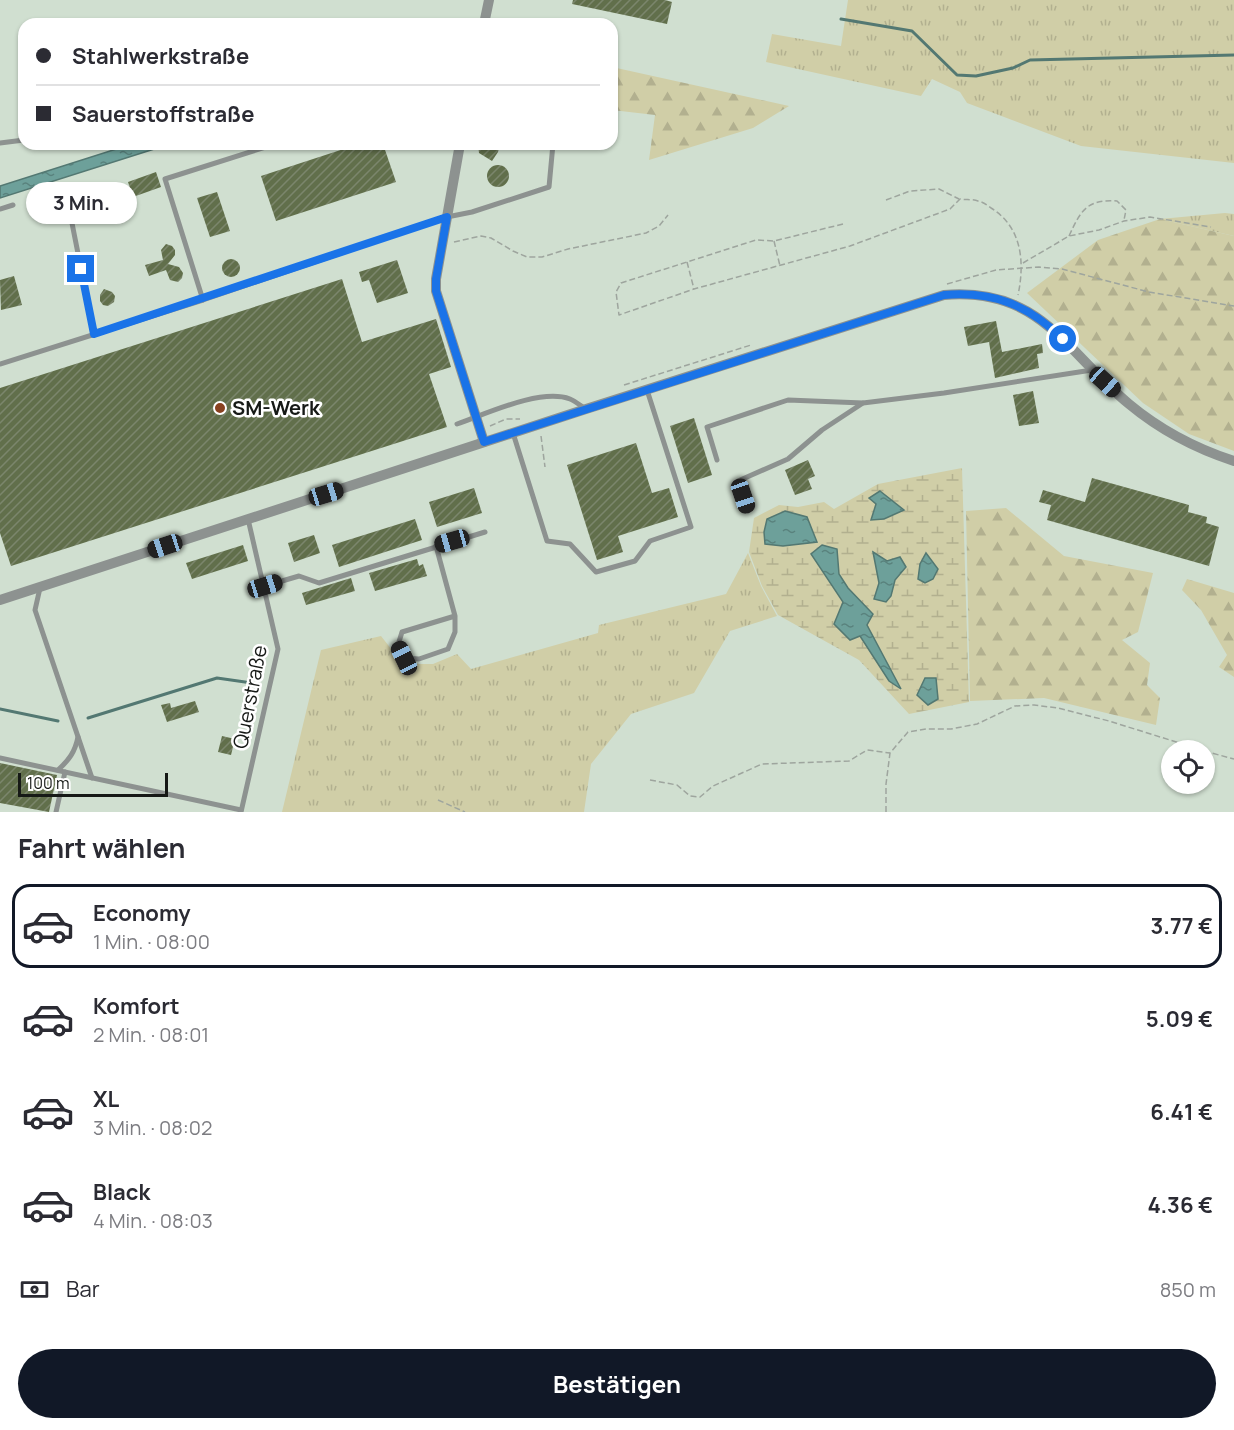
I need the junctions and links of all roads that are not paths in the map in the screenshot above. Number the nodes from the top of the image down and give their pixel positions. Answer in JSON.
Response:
{"nodes":[{"id":1,"x":489,"y":0,"type":"edge"},
{"id":2,"x":485,"y":18,"type":"edge"},
{"id":3,"x":18,"y":141,"type":"edge"},
{"id":4,"x":0,"y":143,"type":"edge"},
{"id":5,"x":256,"y":150,"type":"edge"},
{"id":6,"x":459,"y":150,"type":"edge"},
{"id":7,"x":553,"y":150,"type":"edge"},
{"id":8,"x":68,"y":204,"type":"dead end"},
{"id":9,"x":14,"y":205,"type":"dead end"},
{"id":10,"x":0,"y":209,"type":"edge"},
{"id":11,"x":447,"y":217,"type":"junction"},
{"id":12,"x":203,"y":300,"type":"junction"},
{"id":13,"x":94,"y":334,"type":"junction"},
{"id":14,"x":0,"y":364,"type":"edge"},
{"id":15,"x":1092,"y":370,"type":"junction"},
{"id":16,"x":646,"y":390,"type":"junction"},
{"id":17,"x":863,"y":403,"type":"junction"},
{"id":18,"x":586,"y":409,"type":"junction"},
{"id":19,"x":457,"y":423,"type":"dead end"},
{"id":20,"x":513,"y":433,"type":"junction"},
{"id":21,"x":484,"y":442,"type":"junction"},
{"id":22,"x":717,"y":460,"type":"dead end"},
{"id":23,"x":1234,"y":461,"type":"edge"},
{"id":24,"x":748,"y":511,"type":"dead end"},
{"id":25,"x":248,"y":519,"type":"junction"},
{"id":26,"x":485,"y":532,"type":"dead end"},
{"id":27,"x":436,"y":546,"type":"junction"},
{"id":28,"x":265,"y":586,"type":"junction"},
{"id":29,"x":40,"y":587,"type":"junction"},
{"id":30,"x":0,"y":600,"type":"edge"},
{"id":31,"x":454,"y":616,"type":"junction"},
{"id":32,"x":78,"y":736,"type":"junction"},
{"id":33,"x":0,"y":758,"type":"edge"},
{"id":34,"x":57,"y":770,"type":"junction"},
{"id":35,"x":65,"y":772,"type":"junction"},
{"id":36,"x":92,"y":778,"type":"junction"},
{"id":37,"x":241,"y":811,"type":"edge"},
{"id":38,"x":56,"y":812,"type":"edge"}],
"edges":[{"from":1,"to":2,"type":"street"},
{"from":3,"to":4,"type":"lane"},
{"from":5,"to":12,"type":"lane"},
{"from":6,"to":11,"type":"street"},
{"from":7,"to":11,"type":"lane"},
{"from":8,"to":13,"type":"lane"},
{"from":9,"to":10,"type":"lane"},
{"from":11,"to":12,"type":"lane"},
{"from":11,"to":21,"type":"street"},
{"from":12,"to":13,"type":"lane"},
{"from":13,"to":14,"type":"lane"},
{"from":15,"to":16,"type":"street"},
{"from":15,"to":17,"type":"lane"},
{"from":15,"to":23,"type":"street"},
{"from":16,"to":18,"type":"street"},
{"from":16,"to":20,"type":"lane"},
{"from":17,"to":22,"type":"lane"},
{"from":17,"to":24,"type":"lane"},
{"from":18,"to":19,"type":"lane"},
{"from":18,"to":20,"type":"street"},
{"from":20,"to":21,"type":"street"},
{"from":21,"to":25,"type":"street"},
{"from":25,"to":28,"type":"lane","name":"Querstraße"},
{"from":25,"to":29,"type":"street"},
{"from":26,"to":27,"type":"lane"},
{"from":27,"to":28,"type":"lane"},
{"from":27,"to":31,"type":"lane"},
{"from":28,"to":37,"type":"lane","name":"Querstraße"},
{"from":29,"to":30,"type":"street"},
{"from":29,"to":32,"type":"lane"},
{"from":31,"to":31,"type":"lane"},
{"from":32,"to":34,"type":"lane"},
{"from":32,"to":36,"type":"lane"},
{"from":33,"to":34,"type":"lane"},
{"from":34,"to":35,"type":"lane"},
{"from":35,"to":36,"type":"lane"},
{"from":35,"to":38,"type":"lane"},
{"from":36,"to":37,"type":"lane"}]}
